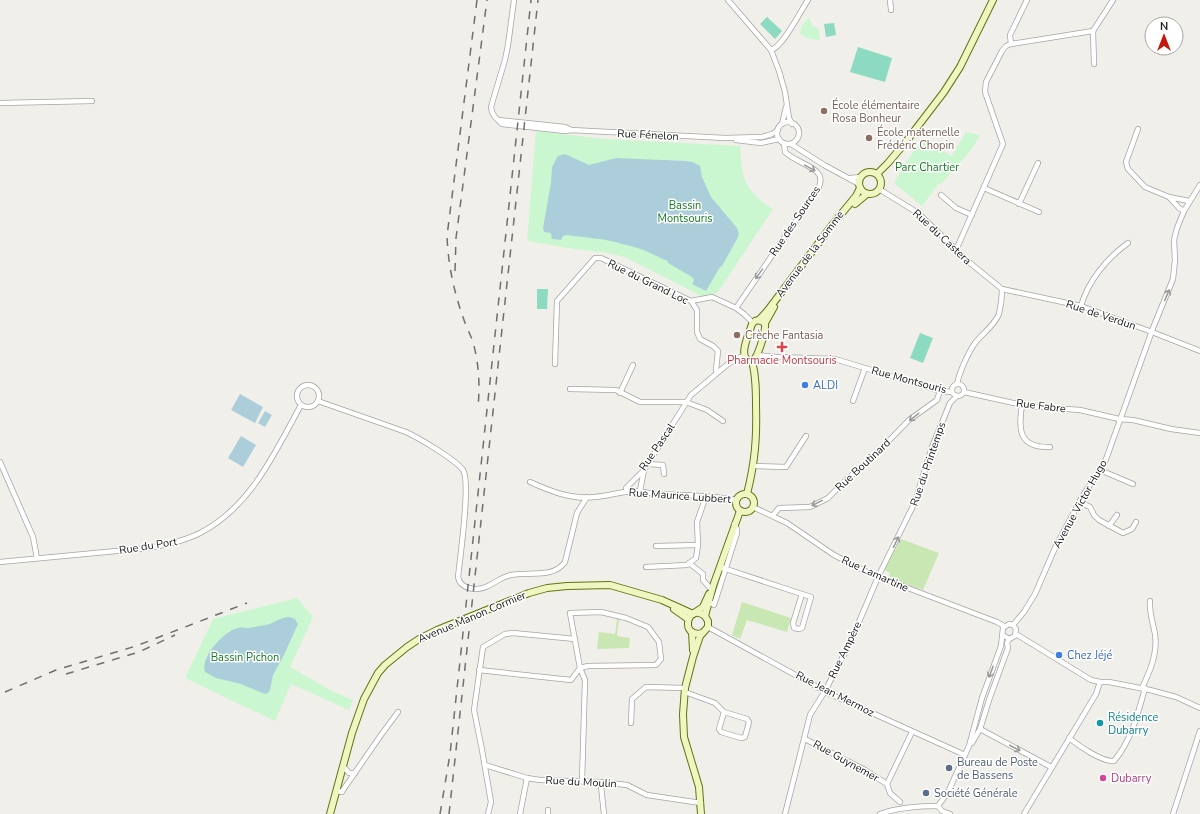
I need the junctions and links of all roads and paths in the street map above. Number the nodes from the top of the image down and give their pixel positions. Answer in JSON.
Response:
{"nodes":[{"id":1,"x":514,"y":0,"type":"edge"},
{"id":2,"x":728,"y":0,"type":"edge"},
{"id":3,"x":808,"y":0,"type":"edge"},
{"id":4,"x":890,"y":0,"type":"edge"},
{"id":5,"x":993,"y":0,"type":"edge"},
{"id":6,"x":1027,"y":0,"type":"edge"},
{"id":7,"x":1113,"y":0,"type":"edge"},
{"id":8,"x":891,"y":10,"type":"dead end"},
{"id":9,"x":1093,"y":31,"type":"junction"},
{"id":10,"x":1011,"y":44,"type":"junction"},
{"id":11,"x":770,"y":50,"type":"junction"},
{"id":12,"x":1094,"y":64,"type":"dead end"},
{"id":13,"x":786,"y":97,"type":"junction"},
{"id":14,"x":92,"y":101,"type":"dead end"},
{"id":15,"x":0,"y":103,"type":"edge"},
{"id":16,"x":782,"y":124,"type":"junction"},
{"id":17,"x":792,"y":124,"type":"junction"},
{"id":18,"x":1138,"y":129,"type":"dead end"},
{"id":19,"x":778,"y":130,"type":"junction"},
{"id":20,"x":725,"y":138,"type":"junction"},
{"id":21,"x":779,"y":139,"type":"junction"},
{"id":22,"x":796,"y":140,"type":"junction"},
{"id":23,"x":784,"y":143,"type":"junction"},
{"id":24,"x":791,"y":144,"type":"junction"},
{"id":25,"x":800,"y":150,"type":"junction"},
{"id":26,"x":1038,"y":163,"type":"dead end"},
{"id":27,"x":876,"y":174,"type":"junction"},
{"id":28,"x":860,"y":183,"type":"junction"},
{"id":29,"x":1200,"y":186,"type":"edge"},
{"id":30,"x":984,"y":188,"type":"junction"},
{"id":31,"x":879,"y":189,"type":"junction"},
{"id":32,"x":867,"y":194,"type":"junction"},
{"id":33,"x":941,"y":195,"type":"dead end"},
{"id":34,"x":1169,"y":197,"type":"junction"},
{"id":35,"x":1189,"y":201,"type":"junction"},
{"id":36,"x":1020,"y":204,"type":"junction"},
{"id":37,"x":1184,"y":210,"type":"junction"},
{"id":38,"x":1039,"y":212,"type":"dead end"},
{"id":39,"x":972,"y":215,"type":"junction"},
{"id":40,"x":1128,"y":243,"type":"dead end"},
{"id":41,"x":956,"y":250,"type":"junction"},
{"id":42,"x":1002,"y":289,"type":"junction"},
{"id":43,"x":691,"y":301,"type":"junction"},
{"id":44,"x":1081,"y":306,"type":"junction"},
{"id":45,"x":736,"y":308,"type":"junction"},
{"id":46,"x":759,"y":322,"type":"junction"},
{"id":47,"x":1152,"y":332,"type":"junction"},
{"id":48,"x":1200,"y":351,"type":"edge"},
{"id":49,"x":757,"y":354,"type":"junction"},
{"id":50,"x":744,"y":356,"type":"junction"},
{"id":51,"x":752,"y":361,"type":"junction"},
{"id":52,"x":555,"y":364,"type":"dead end"},
{"id":53,"x":634,"y":365,"type":"dead end"},
{"id":54,"x":866,"y":368,"type":"junction"},
{"id":55,"x":718,"y":372,"type":"junction"},
{"id":56,"x":957,"y":384,"type":"junction"},
{"id":57,"x":570,"y":389,"type":"dead end"},
{"id":58,"x":940,"y":390,"type":"junction"},
{"id":59,"x":620,"y":392,"type":"junction"},
{"id":60,"x":952,"y":392,"type":"junction"},
{"id":61,"x":964,"y":392,"type":"junction"},
{"id":62,"x":957,"y":396,"type":"junction"},
{"id":63,"x":318,"y":401,"type":"junction"},
{"id":64,"x":686,"y":402,"type":"junction"},
{"id":65,"x":853,"y":402,"type":"dead end"},
{"id":66,"x":301,"y":405,"type":"junction"},
{"id":67,"x":1022,"y":405,"type":"junction"},
{"id":68,"x":1119,"y":419,"type":"junction"},
{"id":69,"x":724,"y":421,"type":"dead end"},
{"id":70,"x":1200,"y":434,"type":"edge"},
{"id":71,"x":806,"y":436,"type":"dead end"},
{"id":72,"x":1050,"y":447,"type":"dead end"},
{"id":73,"x":0,"y":462,"type":"edge"},
{"id":74,"x":648,"y":464,"type":"junction"},
{"id":75,"x":754,"y":466,"type":"junction"},
{"id":76,"x":644,"y":470,"type":"junction"},
{"id":77,"x":1100,"y":470,"type":"junction"},
{"id":78,"x":664,"y":474,"type":"dead end"},
{"id":79,"x":530,"y":482,"type":"dead end"},
{"id":80,"x":1133,"y":484,"type":"dead end"},
{"id":81,"x":626,"y":491,"type":"junction"},
{"id":82,"x":640,"y":491,"type":"junction"},
{"id":83,"x":747,"y":494,"type":"junction"},
{"id":84,"x":706,"y":496,"type":"junction"},
{"id":85,"x":587,"y":497,"type":"junction"},
{"id":86,"x":736,"y":500,"type":"junction"},
{"id":87,"x":1080,"y":502,"type":"junction"},
{"id":88,"x":753,"y":507,"type":"junction"},
{"id":89,"x":740,"y":511,"type":"junction"},
{"id":90,"x":773,"y":515,"type":"junction"},
{"id":91,"x":1117,"y":515,"type":"dead end"},
{"id":92,"x":1136,"y":522,"type":"dead end"},
{"id":93,"x":1109,"y":526,"type":"junction"},
{"id":94,"x":698,"y":545,"type":"junction"},
{"id":95,"x":656,"y":546,"type":"dead end"},
{"id":96,"x":37,"y":558,"type":"junction"},
{"id":97,"x":0,"y":562,"type":"edge"},
{"id":98,"x":689,"y":563,"type":"junction"},
{"id":99,"x":646,"y":567,"type":"dead end"},
{"id":100,"x":723,"y":568,"type":"junction"},
{"id":101,"x":878,"y":577,"type":"junction"},
{"id":102,"x":712,"y":588,"type":"junction"},
{"id":103,"x":802,"y":594,"type":"junction"},
{"id":104,"x":1150,"y":601,"type":"dead end"},
{"id":105,"x":712,"y":604,"type":"junction"},
{"id":106,"x":712,"y":611,"type":"dead end"},
{"id":107,"x":705,"y":616,"type":"junction"},
{"id":108,"x":690,"y":617,"type":"junction"},
{"id":109,"x":1013,"y":625,"type":"junction"},
{"id":110,"x":708,"y":626,"type":"junction"},
{"id":111,"x":1004,"y":626,"type":"junction"},
{"id":112,"x":692,"y":632,"type":"junction"},
{"id":113,"x":702,"y":633,"type":"junction"},
{"id":114,"x":1016,"y":634,"type":"junction"},
{"id":115,"x":1003,"y":635,"type":"junction"},
{"id":116,"x":574,"y":639,"type":"junction"},
{"id":117,"x":1009,"y":639,"type":"junction"},
{"id":118,"x":693,"y":658,"type":"junction"},
{"id":119,"x":580,"y":668,"type":"junction"},
{"id":120,"x":479,"y":670,"type":"junction"},
{"id":121,"x":1100,"y":682,"type":"junction"},
{"id":122,"x":1143,"y":688,"type":"junction"},
{"id":123,"x":685,"y":690,"type":"junction"},
{"id":124,"x":825,"y":691,"type":"junction"},
{"id":125,"x":1200,"y":708,"type":"edge"},
{"id":126,"x":398,"y":712,"type":"dead end"},
{"id":127,"x":724,"y":712,"type":"junction"},
{"id":128,"x":631,"y":722,"type":"dead end"},
{"id":129,"x":980,"y":729,"type":"junction"},
{"id":130,"x":1200,"y":731,"type":"edge"},
{"id":131,"x":912,"y":732,"type":"junction"},
{"id":132,"x":1069,"y":738,"type":"junction"},
{"id":133,"x":805,"y":739,"type":"junction"},
{"id":134,"x":970,"y":746,"type":"junction"},
{"id":135,"x":965,"y":756,"type":"junction"},
{"id":136,"x":343,"y":766,"type":"junction"},
{"id":137,"x":485,"y":766,"type":"junction"},
{"id":138,"x":1051,"y":767,"type":"junction"},
{"id":139,"x":355,"y":773,"type":"junction"},
{"id":140,"x":527,"y":778,"type":"junction"},
{"id":141,"x":582,"y":781,"type":"junction"},
{"id":142,"x":600,"y":782,"type":"junction"},
{"id":143,"x":887,"y":784,"type":"junction"},
{"id":144,"x":337,"y":791,"type":"junction"},
{"id":145,"x":900,"y":802,"type":"dead end"},
{"id":146,"x":700,"y":803,"type":"junction"},
{"id":147,"x":938,"y":806,"type":"junction"},
{"id":148,"x":330,"y":814,"type":"edge"},
{"id":149,"x":488,"y":814,"type":"edge"},
{"id":150,"x":520,"y":814,"type":"edge"},
{"id":151,"x":604,"y":814,"type":"edge"},
{"id":152,"x":701,"y":814,"type":"edge"},
{"id":153,"x":785,"y":814,"type":"edge"},
{"id":154,"x":880,"y":814,"type":"edge"},
{"id":155,"x":950,"y":814,"type":"edge"},
{"id":156,"x":1024,"y":814,"type":"edge"},
{"id":157,"x":1173,"y":814,"type":"edge"}],
"edges":[{"from":1,"to":20,"type":"street","name":"Rue Fénelon"},
{"from":2,"to":11,"type":"street"},
{"from":3,"to":11,"type":"street"},
{"from":4,"to":8,"type":"street"},
{"from":5,"to":27,"type":"street"},
{"from":6,"to":10,"type":"street"},
{"from":7,"to":9,"type":"street"},
{"from":9,"to":10,"type":"street"},
{"from":9,"to":12,"type":"street"},
{"from":10,"to":30,"type":"street"},
{"from":11,"to":13,"type":"street"},
{"from":13,"to":16,"type":"street"},
{"from":13,"to":17,"type":"street"},
{"from":14,"to":15,"type":"street"},
{"from":16,"to":17,"type":"street"},
{"from":16,"to":19,"type":"street"},
{"from":17,"to":22,"type":"street"},
{"from":18,"to":34,"type":"street"},
{"from":19,"to":20,"type":"street","name":"Rue Fénelon"},
{"from":19,"to":21,"type":"street"},
{"from":20,"to":21,"type":"street","name":"Rue Fénelon"},
{"from":21,"to":23,"type":"street"},
{"from":22,"to":24,"type":"street"},
{"from":22,"to":25,"type":"street"},
{"from":23,"to":24,"type":"street"},
{"from":23,"to":45,"type":"street","name":"Rue des Sources","one_way":true},
{"from":24,"to":25,"type":"street"},
{"from":25,"to":28,"type":"street"},
{"from":26,"to":36,"type":"street"},
{"from":27,"to":28,"type":"street"},
{"from":27,"to":31,"type":"street"},
{"from":28,"to":32,"type":"street"},
{"from":28,"to":46,"type":"street","name":"Avenue de la Somme"},
{"from":29,"to":35,"type":"street","name":"Avenue Victor Hugo"},
{"from":30,"to":36,"type":"street"},
{"from":30,"to":39,"type":"street"},
{"from":31,"to":32,"type":"street"},
{"from":31,"to":41,"type":"street","name":"Rue du Castera"},
{"from":32,"to":46,"type":"street","name":"Avenue de la Somme"},
{"from":33,"to":39,"type":"street"},
{"from":34,"to":35,"type":"street"},
{"from":34,"to":37,"type":"street"},
{"from":35,"to":37,"type":"street","name":"Avenue Victor Hugo"},
{"from":36,"to":38,"type":"street"},
{"from":47,"to":37,"type":"street","name":"Avenue Victor Hugo","one_way":true},
{"from":39,"to":41,"type":"street"},
{"from":40,"to":44,"type":"street"},
{"from":41,"to":42,"type":"street","name":"Rue du Castera"},
{"from":42,"to":44,"type":"street","name":"Rue de Verdun"},
{"from":42,"to":56,"type":"street"},
{"from":43,"to":45,"type":"street"},
{"from":43,"to":52,"type":"street","name":"Rue du Grand Loc"},
{"from":43,"to":55,"type":"street","name":"Rue du Grand Loc"},
{"from":44,"to":47,"type":"street","name":"Rue de Verdun"},
{"from":45,"to":46,"type":"street"},
{"from":46,"to":49,"type":"street"},
{"from":46,"to":50,"type":"street"},
{"from":47,"to":48,"type":"street","name":"Rue de Verdun"},
{"from":47,"to":68,"type":"street","name":"Avenue Victor Hugo"},
{"from":49,"to":51,"type":"street"},
{"from":49,"to":54,"type":"street","name":"Rue Montsouris"},
{"from":50,"to":51,"type":"street"},
{"from":50,"to":55,"type":"street","name":"Rue Pascal"},
{"from":51,"to":75,"type":"street"},
{"from":53,"to":59,"type":"street"},
{"from":54,"to":58,"type":"street","name":"Rue Montsouris"},
{"from":54,"to":65,"type":"street","name":"Rue Montsouris"},
{"from":55,"to":64,"type":"street","name":"Rue Pascal"},
{"from":56,"to":60,"type":"street"},
{"from":56,"to":61,"type":"street"},
{"from":57,"to":59,"type":"street"},
{"from":58,"to":60,"type":"street","name":"Rue Montsouris"},
{"from":58,"to":90,"type":"street","name":"Rue Boutinard","one_way":true},
{"from":59,"to":64,"type":"street"},
{"from":60,"to":62,"type":"street"},
{"from":61,"to":62,"type":"street"},
{"from":61,"to":67,"type":"street","name":"Rue Fabre"},
{"from":101,"to":62,"type":"street","name":"Rue du Printemps","one_way":true},
{"from":63,"to":66,"type":"street"},
{"from":63,"to":66,"type":"street"},
{"from":63,"to":85,"type":"street"},
{"from":64,"to":69,"type":"street"},
{"from":64,"to":74,"type":"street","name":"Rue Pascal"},
{"from":66,"to":96,"type":"street","name":"Rue du Port"},
{"from":67,"to":68,"type":"street","name":"Rue Fabre"},
{"from":67,"to":72,"type":"street"},
{"from":68,"to":70,"type":"street","name":"Rue Fabre"},
{"from":68,"to":77,"type":"street","name":"Avenue Victor Hugo"},
{"from":71,"to":75,"type":"street"},
{"from":73,"to":96,"type":"street"},
{"from":74,"to":76,"type":"street","name":"Rue Pascal"},
{"from":74,"to":78,"type":"street"},
{"from":75,"to":83,"type":"street"},
{"from":76,"to":81,"type":"street","name":"Rue Pascal"},
{"from":76,"to":82,"type":"street"},
{"from":77,"to":80,"type":"street"},
{"from":77,"to":87,"type":"street","name":"Avenue Victor Hugo"},
{"from":79,"to":85,"type":"street","name":"Rue Maurice Lubbert"},
{"from":81,"to":82,"type":"street","name":"Rue Maurice Lubbert"},
{"from":81,"to":85,"type":"street","name":"Rue Maurice Lubbert"},
{"from":82,"to":84,"type":"street","name":"Rue Maurice Lubbert"},
{"from":83,"to":86,"type":"street"},
{"from":83,"to":88,"type":"street"},
{"from":84,"to":86,"type":"street","name":"Rue Maurice Lubbert"},
{"from":84,"to":94,"type":"street"},
{"from":86,"to":89,"type":"street"},
{"from":87,"to":93,"type":"street"},
{"from":87,"to":109,"type":"street","name":"Avenue Victor Hugo"},
{"from":88,"to":89,"type":"street"},
{"from":88,"to":90,"type":"street","name":"Rue Lamartine"},
{"from":89,"to":100,"type":"street"},
{"from":90,"to":101,"type":"street","name":"Rue Lamartine"},
{"from":91,"to":93,"type":"street"},
{"from":92,"to":93,"type":"street"},
{"from":94,"to":95,"type":"street"},
{"from":94,"to":98,"type":"street"},
{"from":96,"to":97,"type":"street","name":"Rue du Port"},
{"from":98,"to":99,"type":"street"},
{"from":98,"to":102,"type":"street"},
{"from":100,"to":102,"type":"street"},
{"from":100,"to":103,"type":"street"},
{"from":100,"to":105,"type":"street"},
{"from":101,"to":111,"type":"street","name":"Rue Lamartine"},
{"from":101,"to":124,"type":"street","name":"Rue Ampère"},
{"from":102,"to":105,"type":"street"},
{"from":102,"to":108,"type":"street"},
{"from":103,"to":103,"type":"street"},
{"from":104,"to":122,"type":"street"},
{"from":105,"to":106,"type":"street"},
{"from":105,"to":107,"type":"street"},
{"from":107,"to":108,"type":"street"},
{"from":107,"to":110,"type":"street"},
{"from":108,"to":112,"type":"street"},
{"from":108,"to":136,"type":"street","name":"Avenue Manon Cormier"},
{"from":109,"to":111,"type":"street"},
{"from":109,"to":114,"type":"street"},
{"from":110,"to":113,"type":"street"},
{"from":110,"to":124,"type":"street","name":"Rue Jean Mermoz"},
{"from":111,"to":115,"type":"street"},
{"from":112,"to":113,"type":"street"},
{"from":112,"to":118,"type":"street"},
{"from":113,"to":118,"type":"street"},
{"from":114,"to":117,"type":"street"},
{"from":114,"to":121,"type":"street"},
{"from":115,"to":117,"type":"street"},
{"from":115,"to":134,"type":"street","one_way":true},
{"from":116,"to":119,"type":"street"},
{"from":116,"to":119,"type":"street"},
{"from":116,"to":120,"type":"street"},
{"from":117,"to":129,"type":"street"},
{"from":118,"to":123,"type":"street"},
{"from":119,"to":120,"type":"street"},
{"from":119,"to":141,"type":"street"},
{"from":120,"to":137,"type":"street"},
{"from":121,"to":122,"type":"street"},
{"from":121,"to":132,"type":"street"},
{"from":122,"to":125,"type":"street"},
{"from":122,"to":132,"type":"street"},
{"from":123,"to":127,"type":"street"},
{"from":123,"to":128,"type":"street"},
{"from":123,"to":146,"type":"street"},
{"from":124,"to":131,"type":"street","name":"Rue Jean Mermoz"},
{"from":124,"to":133,"type":"street","name":"Rue Ampère"},
{"from":126,"to":139,"type":"street"},
{"from":127,"to":127,"type":"street"},
{"from":129,"to":134,"type":"street"},
{"from":129,"to":138,"type":"street","one_way":true},
{"from":130,"to":157,"type":"street"},
{"from":131,"to":135,"type":"street","name":"Rue Jean Mermoz"},
{"from":131,"to":143,"type":"street"},
{"from":132,"to":138,"type":"street"},
{"from":133,"to":143,"type":"street","name":"Rue Guynemer"},
{"from":133,"to":153,"type":"street","name":"Rue Ampère"},
{"from":134,"to":135,"type":"street"},
{"from":135,"to":147,"type":"street"},
{"from":136,"to":139,"type":"street"},
{"from":136,"to":144,"type":"street","name":"Avenue Manon Cormier"},
{"from":137,"to":140,"type":"street","name":"Rue du Moulin"},
{"from":137,"to":149,"type":"street"},
{"from":138,"to":156,"type":"street"},
{"from":139,"to":144,"type":"street"},
{"from":140,"to":141,"type":"street","name":"Rue du Moulin"},
{"from":140,"to":150,"type":"street"},
{"from":141,"to":142,"type":"street","name":"Rue du Moulin"},
{"from":142,"to":146,"type":"street","name":"Rue du Moulin"},
{"from":142,"to":151,"type":"street"},
{"from":143,"to":145,"type":"street","name":"Rue Guynemer"},
{"from":144,"to":148,"type":"street","name":"Avenue Manon Cormier"},
{"from":146,"to":152,"type":"street"},
{"from":147,"to":154,"type":"street"},
{"from":147,"to":155,"type":"street"}]}
